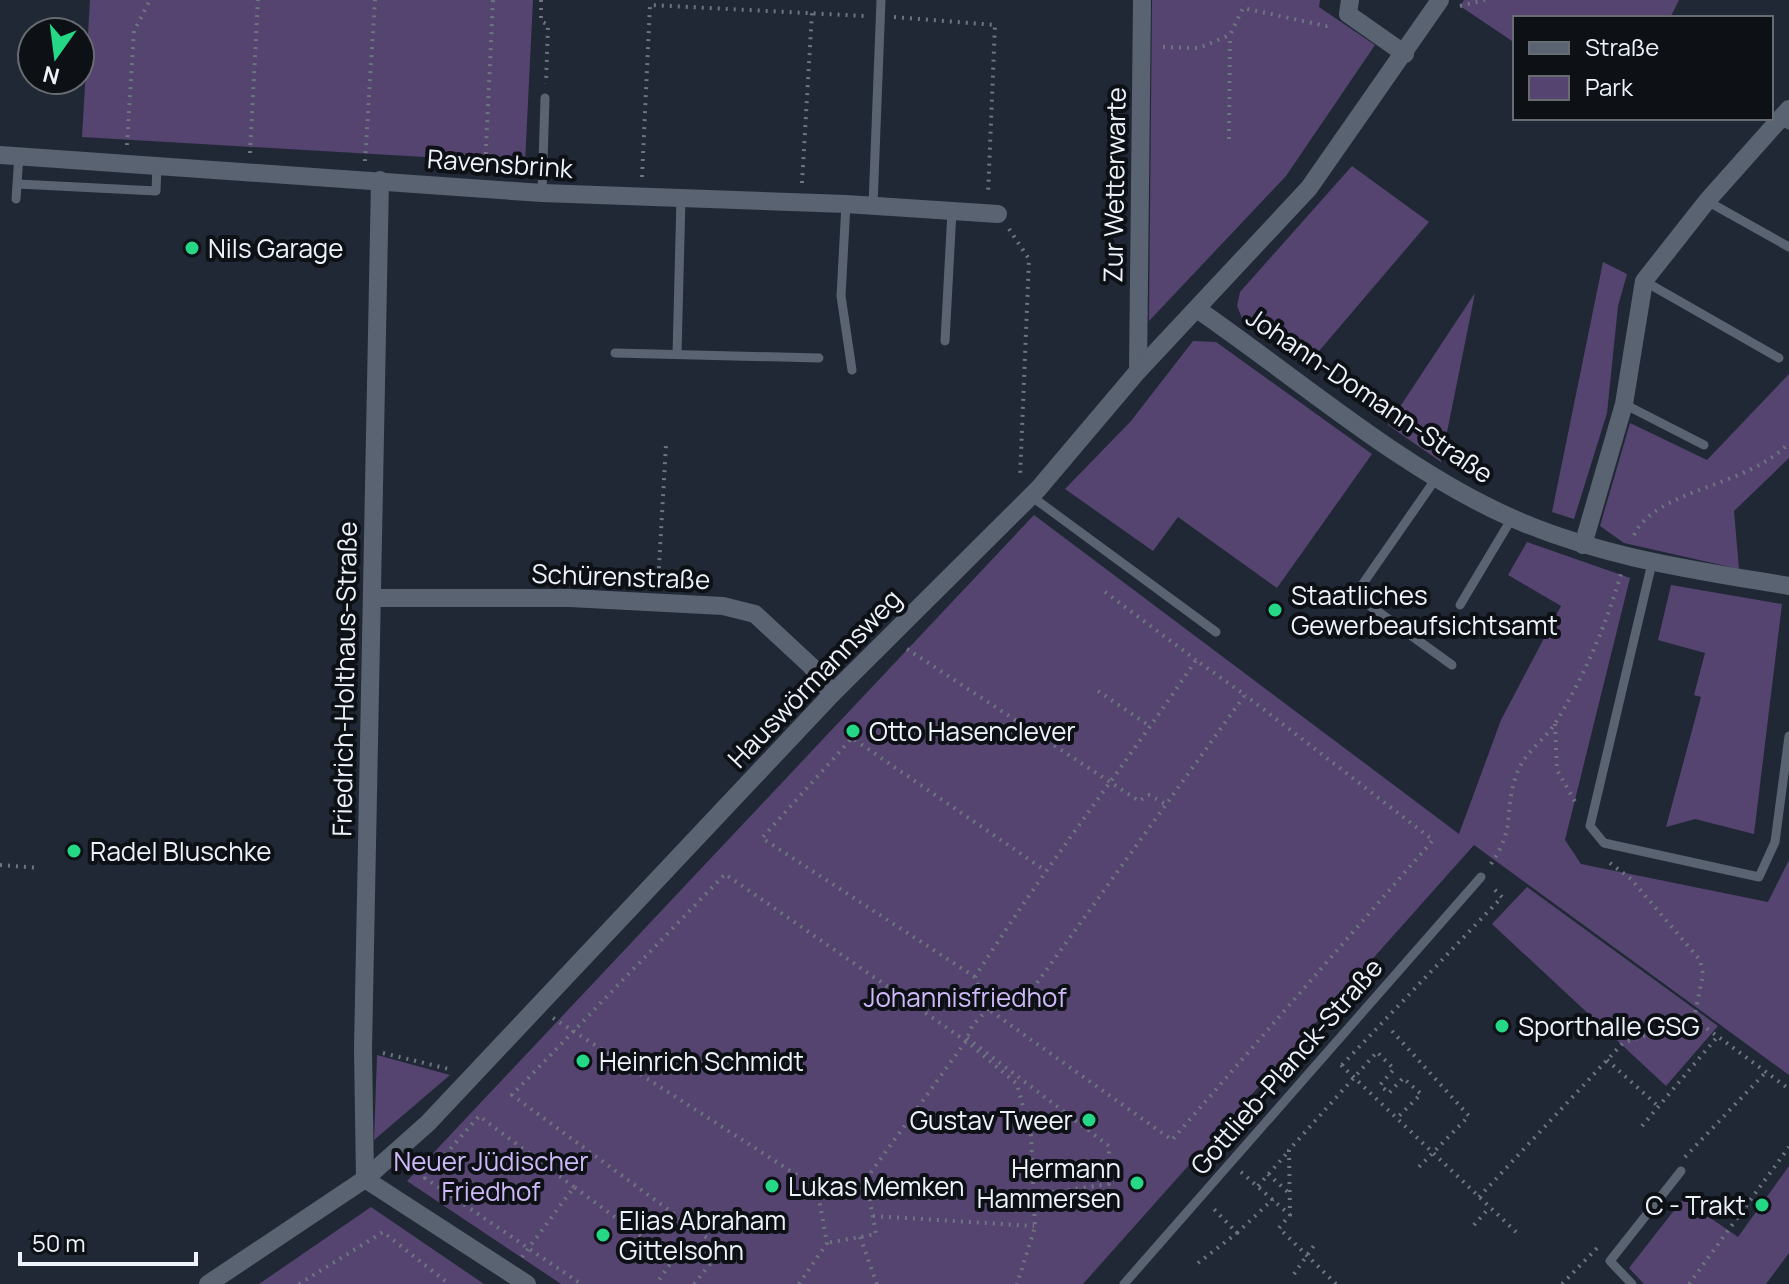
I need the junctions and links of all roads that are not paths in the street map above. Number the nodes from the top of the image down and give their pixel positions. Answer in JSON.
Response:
{"nodes":[{"id":1,"x":881,"y":0,"type":"edge"},
{"id":2,"x":1142,"y":0,"type":"edge"},
{"id":3,"x":1440,"y":0,"type":"edge"},
{"id":4,"x":1349,"y":7,"type":"edge"},
{"id":5,"x":1405,"y":54,"type":"junction"},
{"id":6,"x":545,"y":98,"type":"road end"},
{"id":7,"x":1782,"y":117,"type":"edge"},
{"id":8,"x":0,"y":155,"type":"edge"},
{"id":9,"x":19,"y":155,"type":"junction"},
{"id":10,"x":157,"y":165,"type":"junction"},
{"id":11,"x":372,"y":180,"type":"junction"},
{"id":12,"x":18,"y":184,"type":"junction"},
{"id":13,"x":542,"y":193,"type":"junction"},
{"id":14,"x":681,"y":198,"type":"junction"},
{"id":15,"x":16,"y":199,"type":"dead end"},
{"id":16,"x":1707,"y":201,"type":"junction"},
{"id":17,"x":846,"y":204,"type":"junction"},
{"id":18,"x":873,"y":205,"type":"junction"},
{"id":19,"x":952,"y":211,"type":"junction"},
{"id":20,"x":993,"y":213,"type":"road end"},
{"id":21,"x":1789,"y":247,"type":"edge"},
{"id":22,"x":1644,"y":281,"type":"junction"},
{"id":23,"x":1197,"y":309,"type":"junction"},
{"id":24,"x":945,"y":341,"type":"dead end"},
{"id":25,"x":615,"y":353,"type":"dead end"},
{"id":26,"x":677,"y":354,"type":"junction"},
{"id":27,"x":819,"y":358,"type":"dead end"},
{"id":28,"x":1779,"y":358,"type":"dead end"},
{"id":29,"x":852,"y":370,"type":"dead end"},
{"id":30,"x":1138,"y":371,"type":"junction"},
{"id":31,"x":1624,"y":404,"type":"junction"},
{"id":32,"x":1704,"y":445,"type":"dead end"},
{"id":33,"x":1437,"y":477,"type":"junction"},
{"id":34,"x":1025,"y":502,"type":"junction"},
{"id":35,"x":1512,"y":518,"type":"junction"},
{"id":36,"x":1583,"y":545,"type":"junction"},
{"id":37,"x":1652,"y":563,"type":"junction"},
{"id":38,"x":1789,"y":586,"type":"edge"},
{"id":39,"x":372,"y":598,"type":"junction"},
{"id":40,"x":1460,"y":605,"type":"dead end"},
{"id":41,"x":1216,"y":632,"type":"dead end"},
{"id":42,"x":1452,"y":665,"type":"dead end"},
{"id":43,"x":832,"y":694,"type":"junction"},
{"id":44,"x":1789,"y":736,"type":"edge"},
{"id":45,"x":1481,"y":877,"type":"road end"},
{"id":46,"x":1681,"y":1171,"type":"dead end"},
{"id":47,"x":365,"y":1179,"type":"junction"},
{"id":48,"x":208,"y":1284,"type":"edge"},
{"id":49,"x":527,"y":1284,"type":"edge"},
{"id":50,"x":1124,"y":1284,"type":"edge"},
{"id":51,"x":1632,"y":1284,"type":"edge"}],
"edges":[{"from":1,"to":18,"type":"lane"},
{"from":2,"to":30,"type":"street","name":"Zur Wetterwarte"},
{"from":3,"to":5,"type":"street","name":"Hauswörmannsweg"},
{"from":4,"to":5,"type":"street"},
{"from":5,"to":23,"type":"street","name":"Hauswörmannsweg"},
{"from":6,"to":13,"type":"lane"},
{"from":7,"to":16,"type":"street"},
{"from":8,"to":9,"type":"street","name":"Ravensbrink"},
{"from":9,"to":10,"type":"street","name":"Ravensbrink"},
{"from":9,"to":12,"type":"lane"},
{"from":10,"to":11,"type":"street","name":"Ravensbrink"},
{"from":10,"to":12,"type":"lane"},
{"from":11,"to":13,"type":"street","name":"Ravensbrink"},
{"from":11,"to":39,"type":"street","name":"Friedrich-Holthaus-Straße"},
{"from":12,"to":15,"type":"lane"},
{"from":13,"to":14,"type":"street","name":"Ravensbrink"},
{"from":14,"to":17,"type":"street","name":"Ravensbrink"},
{"from":14,"to":26,"type":"lane"},
{"from":16,"to":21,"type":"lane"},
{"from":16,"to":22,"type":"street"},
{"from":17,"to":18,"type":"street","name":"Ravensbrink"},
{"from":17,"to":29,"type":"lane"},
{"from":18,"to":19,"type":"street","name":"Ravensbrink"},
{"from":19,"to":20,"type":"street","name":"Ravensbrink"},
{"from":19,"to":24,"type":"lane"},
{"from":22,"to":28,"type":"lane"},
{"from":22,"to":31,"type":"street"},
{"from":23,"to":30,"type":"street","name":"Hauswörmannsweg"},
{"from":23,"to":33,"type":"street","name":"Johann-Domann-Straße"},
{"from":25,"to":26,"type":"lane"},
{"from":26,"to":27,"type":"lane"},
{"from":30,"to":34,"type":"street","name":"Hauswörmannsweg"},
{"from":31,"to":32,"type":"lane"},
{"from":31,"to":36,"type":"street"},
{"from":33,"to":35,"type":"street","name":"Johann-Domann-Straße"},
{"from":33,"to":42,"type":"lane"},
{"from":34,"to":41,"type":"lane"},
{"from":34,"to":43,"type":"street","name":"Hauswörmannsweg"},
{"from":35,"to":36,"type":"street","name":"Johann-Domann-Straße"},
{"from":35,"to":40,"type":"lane"},
{"from":36,"to":37,"type":"street","name":"Johann-Domann-Straße"},
{"from":37,"to":38,"type":"street","name":"Johann-Domann-Straße"},
{"from":37,"to":44,"type":"lane"},
{"from":39,"to":43,"type":"street","name":"Schürenstraße"},
{"from":39,"to":47,"type":"street","name":"Friedrich-Holthaus-Straße"},
{"from":43,"to":47,"type":"street","name":"Hauswörmannsweg"},
{"from":45,"to":50,"type":"lane","name":"Gottlieb-Planck-Straße"},
{"from":46,"to":51,"type":"lane"},
{"from":47,"to":48,"type":"street","name":"Hauswörmannsweg"},
{"from":47,"to":49,"type":"street"}]}
